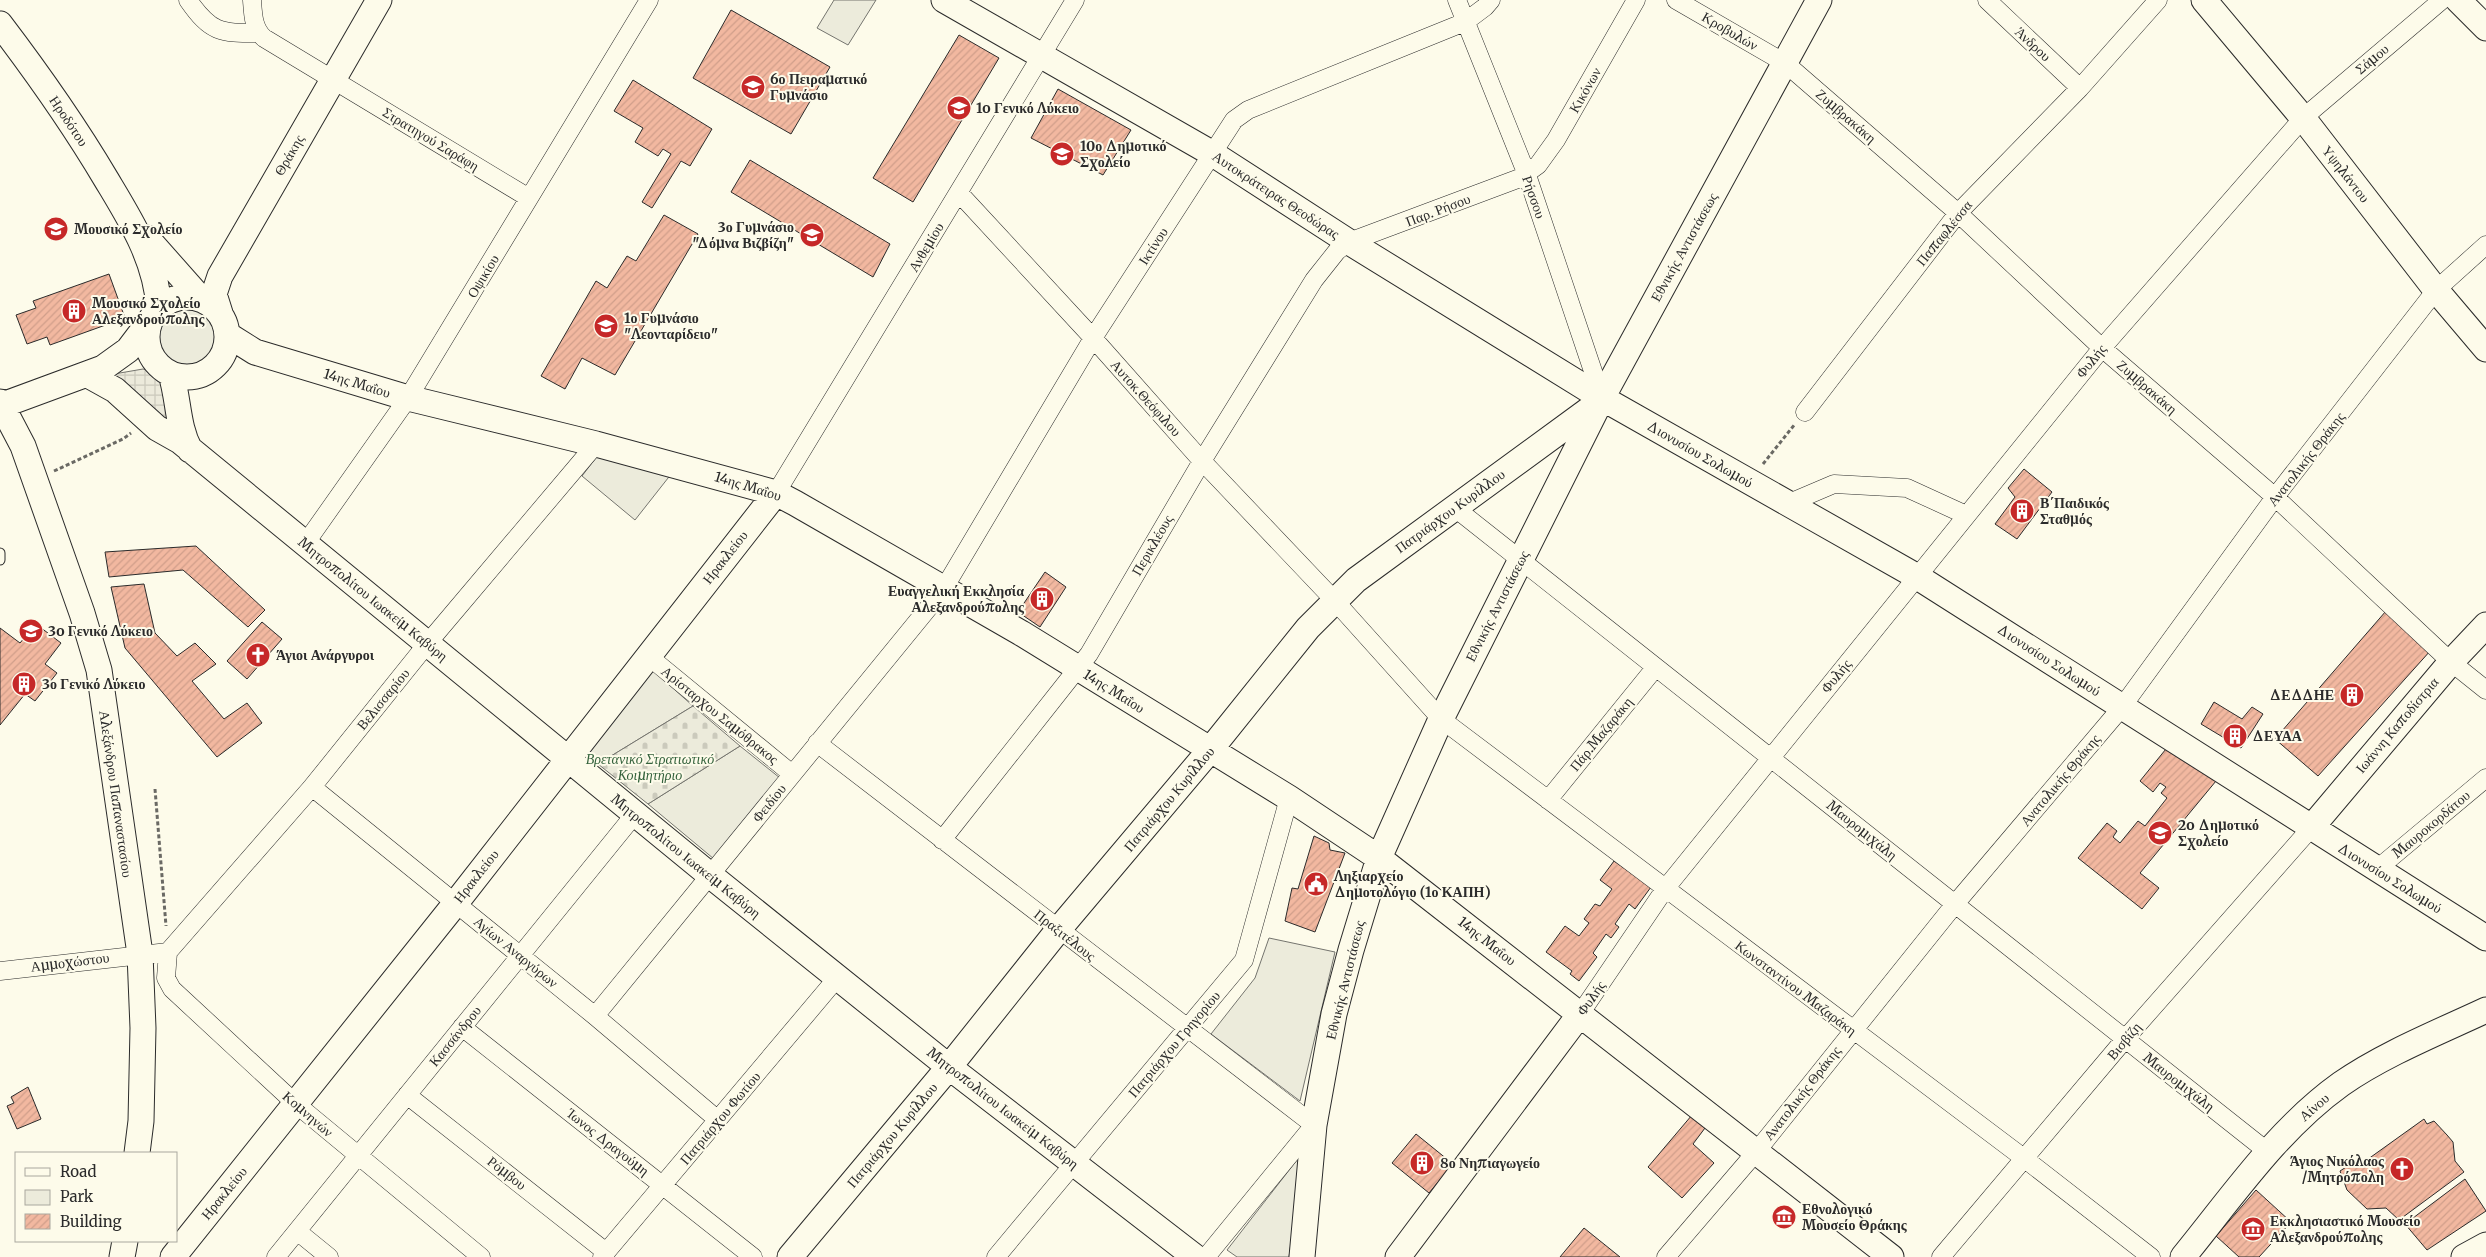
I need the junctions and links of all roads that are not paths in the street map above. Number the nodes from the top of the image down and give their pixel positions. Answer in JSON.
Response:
{"nodes":[{"id":1,"x":188,"y":0,"type":"edge"},
{"id":2,"x":252,"y":0,"type":"edge"},
{"id":3,"x":379,"y":0,"type":"edge"},
{"id":4,"x":649,"y":0,"type":"edge"},
{"id":5,"x":944,"y":0,"type":"edge"},
{"id":6,"x":1075,"y":0,"type":"edge"},
{"id":7,"x":1457,"y":0,"type":"edge"},
{"id":8,"x":1490,"y":0,"type":"edge"},
{"id":9,"x":1636,"y":0,"type":"edge"},
{"id":10,"x":1676,"y":0,"type":"edge"},
{"id":11,"x":1819,"y":0,"type":"edge"},
{"id":12,"x":1987,"y":0,"type":"edge"},
{"id":13,"x":2158,"y":0,"type":"edge"},
{"id":14,"x":2204,"y":0,"type":"edge"},
{"id":15,"x":2442,"y":0,"type":"edge"},
{"id":16,"x":2458,"y":0,"type":"edge"},
{"id":17,"x":1465,"y":22,"type":"junction"},
{"id":18,"x":0,"y":24,"type":"edge"},
{"id":19,"x":2486,"y":28,"type":"edge"},
{"id":20,"x":258,"y":33,"type":"junction"},
{"id":21,"x":1041,"y":57,"type":"junction"},
{"id":22,"x":1784,"y":63,"type":"junction"},
{"id":23,"x":332,"y":80,"type":"junction"},
{"id":24,"x":2080,"y":88,"type":"junction"},
{"id":25,"x":2303,"y":118,"type":"junction"},
{"id":26,"x":1213,"y":154,"type":"junction"},
{"id":27,"x":1527,"y":175,"type":"junction"},
{"id":28,"x":958,"y":193,"type":"junction"},
{"id":29,"x":529,"y":198,"type":"junction"},
{"id":30,"x":1958,"y":213,"type":"junction"},
{"id":31,"x":132,"y":222,"type":"junction"},
{"id":32,"x":1349,"y":242,"type":"junction"},
{"id":33,"x":2486,"y":244,"type":"edge"},
{"id":34,"x":2436,"y":290,"type":"junction"},
{"id":35,"x":201,"y":298,"type":"junction"},
{"id":36,"x":154,"y":314,"type":"junction"},
{"id":37,"x":224,"y":324,"type":"junction"},
{"id":38,"x":1093,"y":338,"type":"junction"},
{"id":39,"x":2102,"y":348,"type":"junction"},
{"id":40,"x":2486,"y":349,"type":"edge"},
{"id":41,"x":165,"y":370,"type":"junction"},
{"id":42,"x":88,"y":375,"type":"junction"},
{"id":43,"x":43,"y":391,"type":"junction"},
{"id":44,"x":408,"y":398,"type":"junction"},
{"id":45,"x":1602,"y":398,"type":"junction"},
{"id":46,"x":1,"y":405,"type":"edge"},
{"id":47,"x":1805,"y":412,"type":"road end"},
{"id":48,"x":596,"y":444,"type":"junction"},
{"id":49,"x":23,"y":446,"type":"junction"},
{"id":50,"x":190,"y":450,"type":"junction"},
{"id":51,"x":1202,"y":461,"type":"junction"},
{"id":52,"x":776,"y":493,"type":"junction"},
{"id":53,"x":2275,"y":497,"type":"junction"},
{"id":54,"x":1787,"y":504,"type":"junction"},
{"id":55,"x":1455,"y":508,"type":"junction"},
{"id":56,"x":1966,"y":514,"type":"junction"},
{"id":57,"x":305,"y":544,"type":"junction"},
{"id":58,"x":0,"y":552,"type":"edge"},
{"id":59,"x":0,"y":560,"type":"edge"},
{"id":60,"x":1520,"y":561,"type":"junction"},
{"id":61,"x":1916,"y":576,"type":"junction"},
{"id":62,"x":943,"y":590,"type":"junction"},
{"id":63,"x":1334,"y":600,"type":"junction"},
{"id":64,"x":2486,"y":625,"type":"edge"},
{"id":65,"x":427,"y":644,"type":"junction"},
{"id":66,"x":647,"y":656,"type":"junction"},
{"id":67,"x":2451,"y":662,"type":"junction"},
{"id":68,"x":1078,"y":668,"type":"junction"},
{"id":69,"x":1655,"y":668,"type":"junction"},
{"id":70,"x":2486,"y":690,"type":"edge"},
{"id":71,"x":2122,"y":707,"type":"junction"},
{"id":72,"x":1441,"y":720,"type":"junction"},
{"id":73,"x":817,"y":744,"type":"junction"},
{"id":74,"x":1210,"y":750,"type":"junction"},
{"id":75,"x":1770,"y":757,"type":"junction"},
{"id":76,"x":568,"y":759,"type":"junction"},
{"id":77,"x":792,"y":774,"type":"junction"},
{"id":78,"x":2486,"y":778,"type":"edge"},
{"id":79,"x":312,"y":787,"type":"junction"},
{"id":80,"x":1289,"y":798,"type":"junction"},
{"id":81,"x":1548,"y":800,"type":"junction"},
{"id":82,"x":635,"y":814,"type":"junction"},
{"id":83,"x":2311,"y":828,"type":"junction"},
{"id":84,"x":942,"y":840,"type":"junction"},
{"id":85,"x":1379,"y":858,"type":"junction"},
{"id":86,"x":2376,"y":870,"type":"junction"},
{"id":87,"x":711,"y":876,"type":"junction"},
{"id":88,"x":1665,"y":889,"type":"junction"},
{"id":89,"x":455,"y":904,"type":"junction"},
{"id":90,"x":1955,"y":904,"type":"junction"},
{"id":91,"x":1058,"y":929,"type":"junction"},
{"id":92,"x":2486,"y":938,"type":"edge"},
{"id":93,"x":151,"y":949,"type":"junction"},
{"id":94,"x":520,"y":955,"type":"junction"},
{"id":95,"x":0,"y":971,"type":"edge"},
{"id":96,"x":838,"y":978,"type":"junction"},
{"id":97,"x":2486,"y":1010,"type":"edge"},
{"id":98,"x":1580,"y":1014,"type":"junction"},
{"id":99,"x":595,"y":1016,"type":"junction"},
{"id":100,"x":462,"y":1027,"type":"junction"},
{"id":101,"x":1187,"y":1028,"type":"junction"},
{"id":102,"x":1852,"y":1030,"type":"junction"},
{"id":103,"x":2125,"y":1039,"type":"junction"},
{"id":104,"x":949,"y":1067,"type":"junction"},
{"id":105,"x":408,"y":1094,"type":"junction"},
{"id":106,"x":296,"y":1104,"type":"junction"},
{"id":107,"x":718,"y":1120,"type":"junction"},
{"id":108,"x":1314,"y":1126,"type":"junction"},
{"id":109,"x":137,"y":1152,"type":"edge"},
{"id":110,"x":1756,"y":1152,"type":"junction"},
{"id":111,"x":2268,"y":1152,"type":"junction"},
{"id":112,"x":357,"y":1157,"type":"junction"},
{"id":113,"x":2025,"y":1159,"type":"junction"},
{"id":114,"x":1074,"y":1163,"type":"junction"},
{"id":115,"x":663,"y":1185,"type":"junction"},
{"id":116,"x":297,"y":1231,"type":"junction"},
{"id":117,"x":125,"y":1242,"type":"edge"},
{"id":118,"x":2486,"y":1245,"type":"edge"},
{"id":119,"x":604,"y":1255,"type":"edge"},
{"id":120,"x":122,"y":1257,"type":"edge"},
{"id":121,"x":173,"y":1257,"type":"edge"},
{"id":122,"x":276,"y":1257,"type":"edge"},
{"id":123,"x":329,"y":1257,"type":"edge"},
{"id":124,"x":481,"y":1257,"type":"edge"},
{"id":125,"x":753,"y":1257,"type":"edge"},
{"id":126,"x":790,"y":1257,"type":"edge"},
{"id":127,"x":996,"y":1257,"type":"edge"},
{"id":128,"x":1196,"y":1257,"type":"edge"},
{"id":129,"x":1206,"y":1257,"type":"edge"},
{"id":130,"x":1302,"y":1257,"type":"edge"},
{"id":131,"x":1398,"y":1257,"type":"edge"},
{"id":132,"x":1666,"y":1257,"type":"edge"},
{"id":133,"x":1891,"y":1257,"type":"edge"},
{"id":134,"x":1941,"y":1257,"type":"edge"},
{"id":135,"x":2150,"y":1257,"type":"edge"},
{"id":136,"x":2183,"y":1257,"type":"edge"},
{"id":137,"x":2464,"y":1257,"type":"edge"}],
"edges":[{"from":1,"to":20,"type":"street"},
{"from":2,"to":20,"type":"street"},
{"from":3,"to":23,"type":"street","name":"Θράκης"},
{"from":4,"to":29,"type":"street","name":"Οψικίου"},
{"from":5,"to":21,"type":"street","name":"Αυτοκράτειρας Θεοδώρας"},
{"from":6,"to":21,"type":"street","name":"Ανθεμίου"},
{"from":7,"to":17,"type":"street","name":"Ρήσσου"},
{"from":8,"to":17,"type":"street","name":"Ικτίνου"},
{"from":9,"to":27,"type":"street","name":"Κικόνων"},
{"from":10,"to":22,"type":"street","name":"Κροβυλών"},
{"from":11,"to":22,"type":"street","name":"Εθνικής Αντιστάσεως"},
{"from":12,"to":24,"type":"street","name":"Άνδρου"},
{"from":13,"to":24,"type":"street","name":"Παπαφλέσσα"},
{"from":14,"to":25,"type":"street","name":"Υψηλάντου"},
{"from":15,"to":25,"type":"street","name":"Σάμου"},
{"from":16,"to":19,"type":"street"},
{"from":17,"to":26,"type":"street","name":"Ικτίνου"},
{"from":17,"to":27,"type":"street","name":"Ρήσσου"},
{"from":18,"to":31,"type":"street","name":"Ηροδότου"},
{"from":20,"to":23,"type":"street","name":"Στρατηγού Σαράφη"},
{"from":21,"to":26,"type":"street","name":"Αυτοκράτειρας Θεοδώρας"},
{"from":21,"to":28,"type":"street","name":"Ανθεμίου"},
{"from":22,"to":30,"type":"street","name":"Ζυμβρακάκη"},
{"from":22,"to":45,"type":"street","name":"Εθνικής Αντιστάσεως"},
{"from":23,"to":29,"type":"street","name":"Στρατηγού Σαράφη"},
{"from":23,"to":37,"type":"street","name":"Θράκης"},
{"from":24,"to":30,"type":"street","name":"Παπαφλέσσα"},
{"from":25,"to":34,"type":"street","name":"Υψηλάντου"},
{"from":25,"to":39,"type":"street","name":"Φυλής"},
{"from":26,"to":32,"type":"street","name":"Αυτοκράτειρας Θεοδώρας"},
{"from":26,"to":38,"type":"street","name":"Ικτίνου"},
{"from":27,"to":32,"type":"street","name":"Παρ. Ρήσου"},
{"from":27,"to":45,"type":"street","name":"Ρήσσου"},
{"from":28,"to":38,"type":"street","name":"Αυτοκ.Θεόφιλου"},
{"from":28,"to":52,"type":"street","name":"Ανθεμίου"},
{"from":29,"to":44,"type":"street","name":"Οψικίου"},
{"from":30,"to":39,"type":"street","name":"Ζυμβρακάκη"},
{"from":30,"to":47,"type":"street","name":"Παπαφλέσσα"},
{"from":31,"to":35,"type":"street","name":"Ηροδότου"},
{"from":31,"to":36,"type":"street","name":"Ηροδότου"},
{"from":32,"to":45,"type":"street","name":"Αυτοκράτειρας Θεοδώρας"},
{"from":32,"to":51,"type":"street","name":"Περικλέους"},
{"from":33,"to":34,"type":"street","name":"Ανατολικής Θράκης"},
{"from":34,"to":40,"type":"street","name":"Υψηλάντου"},
{"from":34,"to":53,"type":"street","name":"Ανατολικής Θράκης"},
{"from":35,"to":36,"type":"street"},
{"from":35,"to":37,"type":"street"},
{"from":36,"to":41,"type":"street"},
{"from":36,"to":42,"type":"street"},
{"from":37,"to":41,"type":"street"},
{"from":37,"to":44,"type":"street","name":"14ης Μαΐου"},
{"from":38,"to":51,"type":"street","name":"Αυτοκ.Θεόφιλου"},
{"from":38,"to":62,"type":"street","name":"Ικτίνου"},
{"from":39,"to":53,"type":"street","name":"Ζυμβρακάκη"},
{"from":39,"to":56,"type":"street","name":"Φυλής"},
{"from":41,"to":42,"type":"street"},
{"from":41,"to":50,"type":"street"},
{"from":42,"to":43,"type":"street"},
{"from":42,"to":50,"type":"street","name":"Μητροπολίτου Ιωακείμ Καβύρη"},
{"from":43,"to":46,"type":"street"},
{"from":43,"to":49,"type":"street","name":"Αλεξάνδρου Παπαναστασίου"},
{"from":44,"to":48,"type":"street","name":"14ης Μαΐου"},
{"from":44,"to":57,"type":"street","name":"Οψικίου"},
{"from":45,"to":54,"type":"street","name":"Διονυσίου Σολωμού"},
{"from":45,"to":55,"type":"street","name":"Πατριάρχου Κυρίλλου"},
{"from":45,"to":60,"type":"street","name":"Εθνικής Αντιστάσεως"},
{"from":46,"to":49,"type":"street","name":"Αλεξάνδρου Παπαναστασίου"},
{"from":48,"to":52,"type":"street","name":"14ης Μαΐου"},
{"from":48,"to":65,"type":"street","name":"Βελισσαρίου"},
{"from":49,"to":93,"type":"street","name":"Αλεξάνδρου Παπαναστασίου"},
{"from":50,"to":57,"type":"street","name":"Μητροπολίτου Ιωακείμ Καβύρη"},
{"from":51,"to":63,"type":"street","name":"Αυτοκ.Θεόφιλου"},
{"from":51,"to":68,"type":"street","name":"Περικλέους"},
{"from":52,"to":62,"type":"street","name":"14ης Μαΐου"},
{"from":52,"to":66,"type":"street","name":"Ηρακλείου"},
{"from":53,"to":67,"type":"street","name":"Ζυμβρακάκη"},
{"from":53,"to":71,"type":"street","name":"Ανατολικής Θράκης"},
{"from":54,"to":56,"type":"street"},
{"from":54,"to":61,"type":"street","name":"Διονυσίου Σολωμού"},
{"from":55,"to":60,"type":"street","name":"Μαυρομιχάλη"},
{"from":55,"to":63,"type":"street","name":"Πατριάρχου Κυρίλλου"},
{"from":56,"to":61,"type":"street","name":"Φυλής"},
{"from":57,"to":65,"type":"street","name":"Μητροπολίτου Ιωακείμ Καβύρη"},
{"from":58,"to":59,"type":"lane"},
{"from":60,"to":69,"type":"street","name":"Μαυρομιχάλη"},
{"from":60,"to":72,"type":"street","name":"Εθνικής Αντιστάσεως"},
{"from":61,"to":71,"type":"street","name":"Διονυσίου Σολωμού"},
{"from":61,"to":75,"type":"street","name":"Φυλής"},
{"from":62,"to":68,"type":"street","name":"14ης Μαΐου"},
{"from":62,"to":73,"type":"street","name":"Φειδίου"},
{"from":63,"to":72,"type":"street","name":"Αυτοκ.Θεόφιλου"},
{"from":63,"to":74,"type":"street","name":"Πατριάρχου Κυρίλλου"},
{"from":64,"to":67,"type":"street","name":"Ιωάννη Καποδίστρια"},
{"from":65,"to":76,"type":"street","name":"Μητροπολίτου Ιωακείμ Καβύρη"},
{"from":65,"to":79,"type":"street","name":"Βελισσαρίου"},
{"from":66,"to":76,"type":"street","name":"Ηρακλείου"},
{"from":66,"to":77,"type":"street","name":"Αρίσταρχου Σαμόθρακος"},
{"from":67,"to":70,"type":"street","name":"Ζυμβρακάκη"},
{"from":67,"to":83,"type":"street","name":"Ιωάννη Καποδίστρια"},
{"from":68,"to":74,"type":"street","name":"14ης Μαΐου"},
{"from":68,"to":84,"type":"street","name":"Περικλέους"},
{"from":69,"to":75,"type":"street","name":"Μαυρομιχάλη"},
{"from":69,"to":81,"type":"street","name":"Πάρ.Μαζαράκη"},
{"from":71,"to":83,"type":"street","name":"Διονυσίου Σολωμού"},
{"from":71,"to":90,"type":"street","name":"Ανατολικής Θράκης"},
{"from":72,"to":81,"type":"street","name":"Κωνσταντίνου Μαζαράκη"},
{"from":72,"to":85,"type":"street","name":"Εθνικής Αντιστάσεως"},
{"from":73,"to":77,"type":"street","name":"Φειδίου"},
{"from":73,"to":84,"type":"street","name":"Πραξιτέλους"},
{"from":74,"to":80,"type":"street","name":"14ης Μαΐου"},
{"from":74,"to":91,"type":"street","name":"Πατριάρχου Κυρίλλου"},
{"from":75,"to":88,"type":"street","name":"Φυλής"},
{"from":75,"to":90,"type":"street","name":"Μαυρομιχάλη"},
{"from":76,"to":82,"type":"street","name":"Μητροπολίτου Ιωακείμ Καβύρη"},
{"from":76,"to":89,"type":"street","name":"Ηρακλείου"},
{"from":77,"to":87,"type":"street","name":"Φειδίου"},
{"from":78,"to":86,"type":"street","name":"Μαυροκορδάτου"},
{"from":79,"to":89,"type":"street","name":"Αγίων Αναργύρων"},
{"from":79,"to":93,"type":"street","name":"Βελισσαρίου"},
{"from":80,"to":85,"type":"street","name":"14ης Μαΐου"},
{"from":80,"to":101,"type":"street","name":"Πατριάρχου Γρηγορίου"},
{"from":81,"to":88,"type":"street","name":"Κωνσταντίνου Μαζαράκη"},
{"from":82,"to":87,"type":"street","name":"Μητροπολίτου Ιωακείμ Καβύρη"},
{"from":82,"to":94,"type":"street","name":"Κασσάνδρου"},
{"from":83,"to":86,"type":"street","name":"Διονυσίου Σολωμού"},
{"from":83,"to":103,"type":"street","name":"Βισβίζη"},
{"from":84,"to":91,"type":"street","name":"Πραξιτέλους"},
{"from":85,"to":98,"type":"street","name":"14ης Μαΐου"},
{"from":85,"to":108,"type":"street","name":"Εθνικής Αντιστάσεως"},
{"from":86,"to":92,"type":"street","name":"Διονυσίου Σολωμού"},
{"from":87,"to":96,"type":"street","name":"Μητροπολίτου Ιωακείμ Καβύρη"},
{"from":87,"to":99,"type":"street","name":"Φειδίου"},
{"from":88,"to":98,"type":"street","name":"Φυλής"},
{"from":88,"to":102,"type":"street","name":"Κωνσταντίνου Μαζαράκη"},
{"from":89,"to":94,"type":"street","name":"Αγίων Αναργύρων"},
{"from":89,"to":106,"type":"street","name":"Ηρακλείου"},
{"from":90,"to":102,"type":"street","name":"Ανατολικής Θράκης"},
{"from":90,"to":103,"type":"street","name":"Μαυρομιχάλη"},
{"from":91,"to":101,"type":"street","name":"Πραξιτέλους"},
{"from":91,"to":104,"type":"street","name":"Πατριάρχου Κυρίλλου"},
{"from":93,"to":95,"type":"street","name":"Αμμοχώστου"},
{"from":93,"to":106,"type":"street","name":"Κομνηνών"},
{"from":93,"to":109,"type":"street","name":"Αλεξάνδρου Παπαναστασίου"},
{"from":94,"to":99,"type":"street","name":"Αγίων Αναργύρων"},
{"from":94,"to":100,"type":"street","name":"Κασσάνδρου"},
{"from":96,"to":104,"type":"street","name":"Μητροπολίτου Ιωακείμ Καβύρη"},
{"from":96,"to":107,"type":"street","name":"Πατριάρχου Φωτίου"},
{"from":97,"to":111,"type":"street","name":"Αίνου"},
{"from":98,"to":110,"type":"street","name":"14ης Μαΐου"},
{"from":98,"to":131,"type":"street","name":"Φυλής"},
{"from":99,"to":107,"type":"street","name":"Αγίων Αναργύρων"},
{"from":100,"to":105,"type":"street","name":"Κασσάνδρου"},
{"from":100,"to":115,"type":"street","name":"Ίωνος Δραγούμη"},
{"from":101,"to":108,"type":"street","name":"Πραξιτέλους"},
{"from":101,"to":114,"type":"street","name":"Πατριάρχου Γρηγορίου"},
{"from":102,"to":110,"type":"street","name":"Ανατολικής Θράκης"},
{"from":102,"to":113,"type":"street","name":"Κωνσταντίνου Μαζαράκη"},
{"from":103,"to":111,"type":"street","name":"Μαυρομιχάλη"},
{"from":103,"to":113,"type":"street","name":"Βισβίζη"},
{"from":104,"to":114,"type":"street","name":"Μητροπολίτου Ιωακείμ Καβύρη"},
{"from":104,"to":126,"type":"street","name":"Πατριάρχου Κυρίλλου"},
{"from":105,"to":112,"type":"street","name":"Κασσάνδρου"},
{"from":105,"to":119,"type":"street","name":"Ρόμβου"},
{"from":106,"to":112,"type":"street","name":"Κομνηνών"},
{"from":106,"to":121,"type":"street","name":"Ηρακλείου"},
{"from":107,"to":115,"type":"street","name":"Πατριάρχου Φωτίου"},
{"from":108,"to":129,"type":"street"},
{"from":108,"to":130,"type":"street","name":"Εθνικής Αντιστάσεως"},
{"from":110,"to":132,"type":"street","name":"Ανατολικής Θράκης"},
{"from":110,"to":133,"type":"street","name":"14ης Μαΐου"},
{"from":111,"to":136,"type":"street","name":"Αίνου"},
{"from":112,"to":116,"type":"street","name":"Κασσάνδρου"},
{"from":112,"to":124,"type":"street","name":"Κομνηνών"},
{"from":113,"to":134,"type":"street","name":"Βισβίζη"},
{"from":113,"to":135,"type":"street","name":"Κωνσταντίνου Μαζαράκη"},
{"from":114,"to":127,"type":"street","name":"Πατριάρχου Γρηγορίου"},
{"from":114,"to":128,"type":"street","name":"Μητροπολίτου Ιωακείμ Καβύρη"},
{"from":115,"to":119,"type":"street","name":"Πατριάρχου Φωτίου"},
{"from":115,"to":125,"type":"street","name":"Ίωνος Δραγούμη"},
{"from":116,"to":122,"type":"street","name":"Κασσάνδρου"},
{"from":116,"to":123,"type":"street"},
{"from":117,"to":120,"type":"street"},
{"from":118,"to":137,"type":"street"}]}
